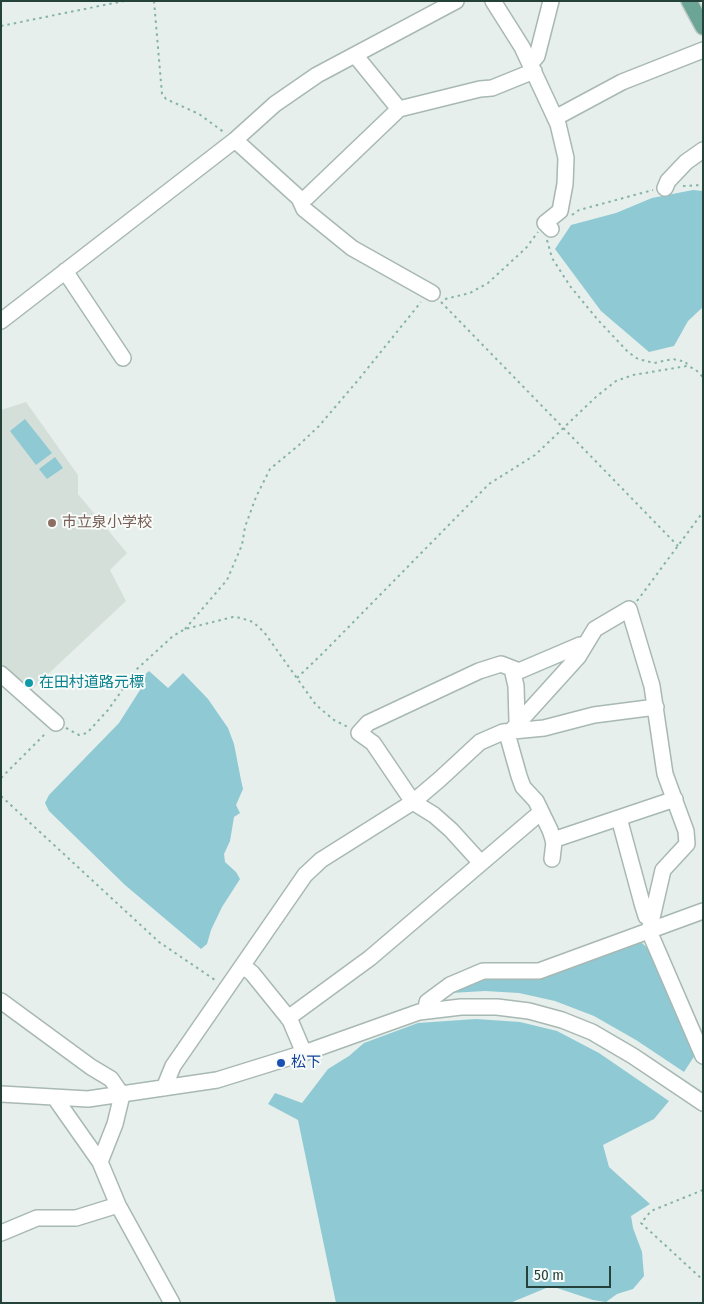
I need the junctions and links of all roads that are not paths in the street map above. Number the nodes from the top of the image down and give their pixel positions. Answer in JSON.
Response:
{"nodes":[{"id":1,"x":456,"y":1,"type":"edge"},
{"id":2,"x":492,"y":1,"type":"edge"},
{"id":3,"x":552,"y":1,"type":"edge"},
{"id":4,"x":689,"y":1,"type":"edge"},
{"id":5,"x":703,"y":27,"type":"edge"},
{"id":6,"x":703,"y":50,"type":"edge"},
{"id":7,"x":355,"y":55,"type":"junction"},
{"id":8,"x":532,"y":68,"type":"junction"},
{"id":9,"x":399,"y":109,"type":"junction"},
{"id":10,"x":556,"y":118,"type":"junction"},
{"id":11,"x":235,"y":140,"type":"junction"},
{"id":12,"x":703,"y":150,"type":"edge"},
{"id":13,"x":665,"y":188,"type":"road end"},
{"id":14,"x":301,"y":201,"type":"junction"},
{"id":15,"x":548,"y":226,"type":"road end"},
{"id":16,"x":65,"y":271,"type":"junction"},
{"id":17,"x":436,"y":297,"type":"road end"},
{"id":18,"x":1,"y":321,"type":"edge"},
{"id":19,"x":123,"y":358,"type":"dead end"},
{"id":20,"x":584,"y":647,"type":"junction"},
{"id":21,"x":514,"y":669,"type":"junction"},
{"id":22,"x":1,"y":674,"type":"edge"},
{"id":23,"x":656,"y":707,"type":"junction"},
{"id":24,"x":56,"y":722,"type":"road end"},
{"id":25,"x":515,"y":727,"type":"junction"},
{"id":26,"x":675,"y":799,"type":"junction"},
{"id":27,"x":413,"y":802,"type":"junction"},
{"id":28,"x":540,"y":812,"type":"junction"},
{"id":29,"x":619,"y":818,"type":"junction"},
{"id":30,"x":553,"y":840,"type":"junction"},
{"id":31,"x":552,"y":860,"type":"dead end"},
{"id":32,"x":481,"y":863,"type":"junction"},
{"id":33,"x":703,"y":910,"type":"edge"},
{"id":34,"x":650,"y":924,"type":"junction"},
{"id":35,"x":243,"y":966,"type":"junction"},
{"id":36,"x":1,"y":1001,"type":"edge"},
{"id":37,"x":426,"y":1011,"type":"junction"},
{"id":38,"x":288,"y":1018,"type":"junction"},
{"id":39,"x":304,"y":1053,"type":"junction"},
{"id":40,"x":703,"y":1056,"type":"edge"},
{"id":41,"x":164,"y":1088,"type":"junction"},
{"id":42,"x":1,"y":1094,"type":"edge"},
{"id":43,"x":122,"y":1095,"type":"junction"},
{"id":44,"x":55,"y":1098,"type":"junction"},
{"id":45,"x":703,"y":1103,"type":"edge"},
{"id":46,"x":100,"y":1162,"type":"junction"},
{"id":47,"x":118,"y":1205,"type":"junction"},
{"id":48,"x":1,"y":1233,"type":"edge"},
{"id":49,"x":172,"y":1303,"type":"edge"}],
"edges":[{"from":1,"to":7,"type":"street"},
{"from":2,"to":8,"type":"street"},
{"from":3,"to":8,"type":"street"},
{"from":4,"to":5,"type":"main road"},
{"from":6,"to":10,"type":"street"},
{"from":7,"to":9,"type":"street"},
{"from":7,"to":11,"type":"street"},
{"from":8,"to":9,"type":"street"},
{"from":8,"to":10,"type":"street"},
{"from":9,"to":14,"type":"street"},
{"from":10,"to":15,"type":"street"},
{"from":11,"to":14,"type":"street"},
{"from":11,"to":16,"type":"street"},
{"from":12,"to":13,"type":"street"},
{"from":14,"to":17,"type":"street"},
{"from":16,"to":18,"type":"street"},
{"from":16,"to":19,"type":"street"},
{"from":20,"to":21,"type":"street"},
{"from":20,"to":23,"type":"street"},
{"from":20,"to":25,"type":"street"},
{"from":21,"to":25,"type":"street"},
{"from":21,"to":27,"type":"street"},
{"from":22,"to":24,"type":"street"},
{"from":23,"to":25,"type":"street"},
{"from":23,"to":26,"type":"street"},
{"from":25,"to":27,"type":"street"},
{"from":25,"to":28,"type":"street"},
{"from":26,"to":29,"type":"street"},
{"from":26,"to":34,"type":"street"},
{"from":27,"to":32,"type":"street"},
{"from":27,"to":35,"type":"street"},
{"from":28,"to":30,"type":"street"},
{"from":28,"to":32,"type":"street"},
{"from":29,"to":30,"type":"street"},
{"from":29,"to":34,"type":"street"},
{"from":30,"to":31,"type":"street"},
{"from":32,"to":38,"type":"street"},
{"from":33,"to":34,"type":"street"},
{"from":34,"to":37,"type":"street"},
{"from":34,"to":40,"type":"street"},
{"from":35,"to":38,"type":"street"},
{"from":35,"to":41,"type":"street"},
{"from":36,"to":43,"type":"street"},
{"from":37,"to":39,"type":"street"},
{"from":37,"to":45,"type":"street"},
{"from":38,"to":39,"type":"street"},
{"from":39,"to":41,"type":"street"},
{"from":41,"to":43,"type":"street"},
{"from":42,"to":44,"type":"street"},
{"from":43,"to":44,"type":"street"},
{"from":43,"to":46,"type":"street"},
{"from":44,"to":46,"type":"street"},
{"from":46,"to":47,"type":"street"},
{"from":47,"to":48,"type":"street"},
{"from":47,"to":49,"type":"street"}]}
